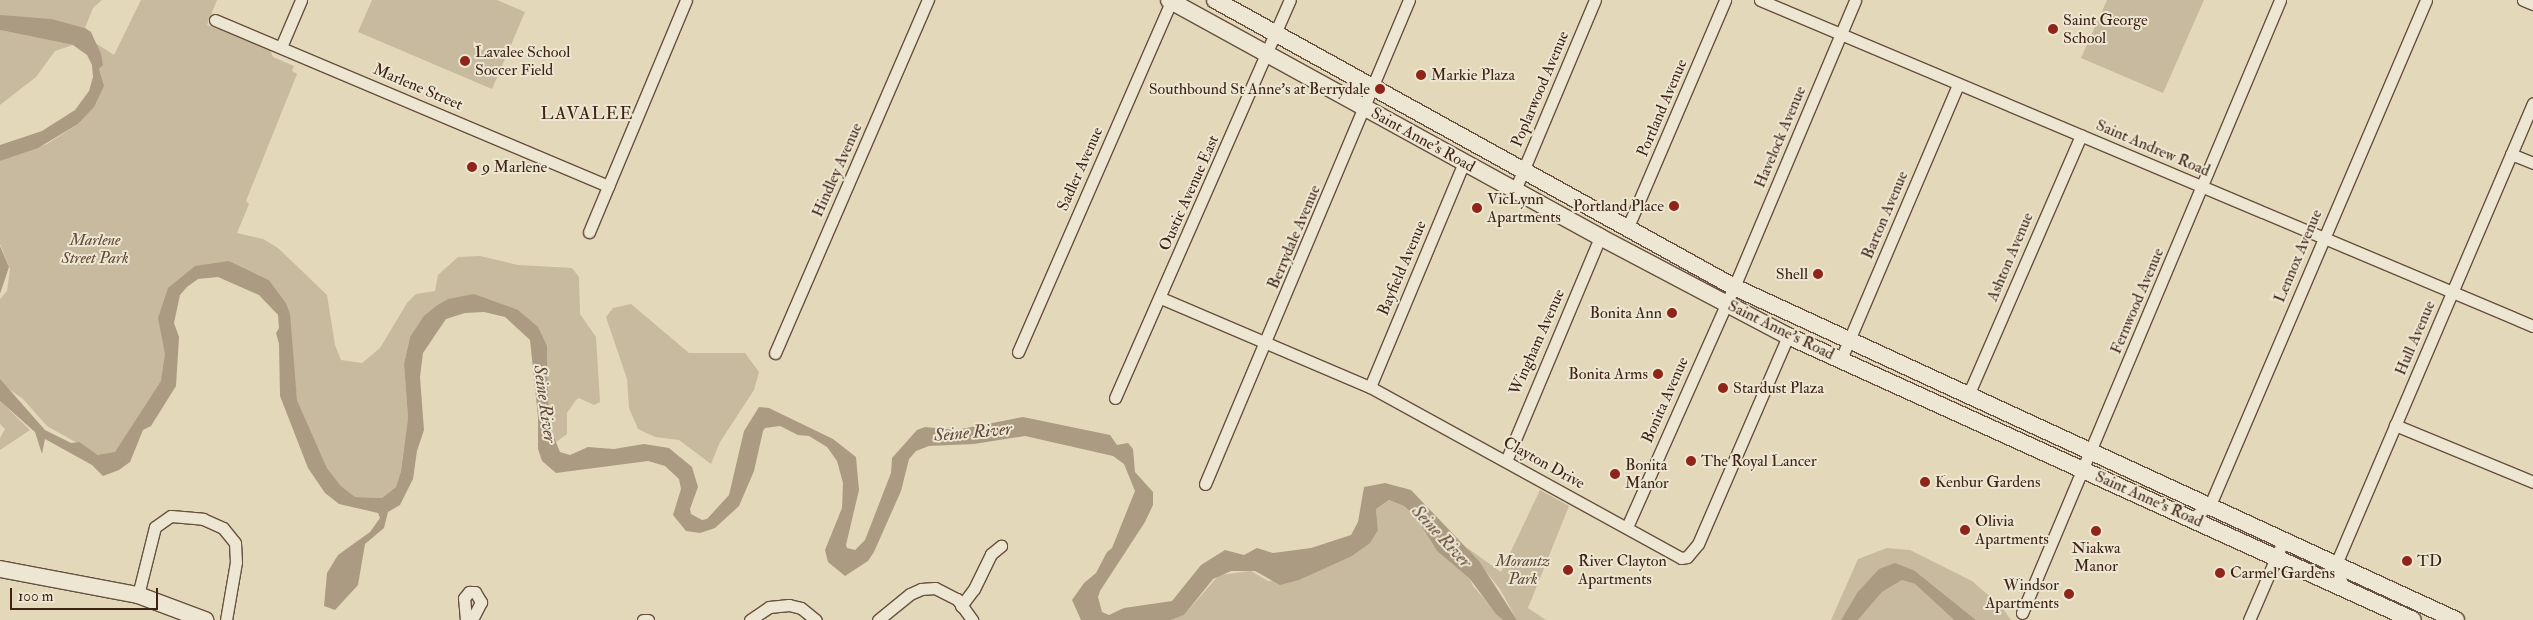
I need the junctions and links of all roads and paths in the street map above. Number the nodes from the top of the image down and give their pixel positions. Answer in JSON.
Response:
{"nodes":[{"id":1,"x":301,"y":0,"type":"edge"},
{"id":2,"x":686,"y":0,"type":"edge"},
{"id":3,"x":928,"y":0,"type":"edge"},
{"id":4,"x":1215,"y":0,"type":"edge"},
{"id":5,"x":1290,"y":0,"type":"edge"},
{"id":6,"x":1409,"y":0,"type":"edge"},
{"id":7,"x":1595,"y":0,"type":"edge"},
{"id":8,"x":1725,"y":0,"type":"edge"},
{"id":9,"x":1760,"y":0,"type":"edge"},
{"id":10,"x":1856,"y":0,"type":"edge"},
{"id":11,"x":2280,"y":0,"type":"edge"},
{"id":12,"x":2426,"y":0,"type":"edge"},
{"id":13,"x":2523,"y":0,"type":"edge"},
{"id":14,"x":1171,"y":1,"type":"edge"},
{"id":15,"x":2533,"y":4,"type":"edge"},
{"id":16,"x":215,"y":20,"type":"dead end"},
{"id":17,"x":1841,"y":34,"type":"junction"},
{"id":18,"x":1276,"y":36,"type":"junction"},
{"id":19,"x":281,"y":47,"type":"junction"},
{"id":20,"x":1269,"y":55,"type":"junction"},
{"id":21,"x":1958,"y":85,"type":"junction"},
{"id":22,"x":1372,"y":88,"type":"junction"},
{"id":23,"x":2533,"y":103,"type":"edge"},
{"id":24,"x":1365,"y":108,"type":"junction"},
{"id":25,"x":2081,"y":135,"type":"junction"},
{"id":26,"x":2511,"y":154,"type":"junction"},
{"id":27,"x":1464,"y":162,"type":"junction"},
{"id":28,"x":2533,"y":163,"type":"edge"},
{"id":29,"x":1523,"y":173,"type":"junction"},
{"id":30,"x":608,"y":186,"type":"junction"},
{"id":31,"x":2202,"y":186,"type":"junction"},
{"id":32,"x":1514,"y":190,"type":"junction"},
{"id":33,"x":1628,"y":229,"type":"junction"},
{"id":34,"x":589,"y":232,"type":"dead end"},
{"id":35,"x":2324,"y":237,"type":"junction"},
{"id":36,"x":1600,"y":238,"type":"junction"},
{"id":37,"x":1734,"y":287,"type":"junction"},
{"id":38,"x":2452,"y":292,"type":"junction"},
{"id":39,"x":1161,"y":298,"type":"junction"},
{"id":40,"x":1725,"y":303,"type":"junction"},
{"id":41,"x":2533,"y":326,"type":"edge"},
{"id":42,"x":1788,"y":336,"type":"junction"},
{"id":43,"x":1849,"y":340,"type":"junction"},
{"id":44,"x":1266,"y":344,"type":"junction"},
{"id":45,"x":1018,"y":352,"type":"dead end"},
{"id":46,"x":775,"y":353,"type":"dead end"},
{"id":47,"x":1841,"y":359,"type":"junction"},
{"id":48,"x":1370,"y":387,"type":"junction"},
{"id":49,"x":1969,"y":393,"type":"junction"},
{"id":50,"x":1114,"y":398,"type":"dead end"},
{"id":51,"x":2395,"y":425,"type":"junction"},
{"id":52,"x":2091,"y":452,"type":"junction"},
{"id":53,"x":1506,"y":460,"type":"junction"},
{"id":54,"x":2083,"y":469,"type":"junction"},
{"id":55,"x":2533,"y":482,"type":"edge"},
{"id":56,"x":1205,"y":484,"type":"dead end"},
{"id":57,"x":2210,"y":505,"type":"junction"},
{"id":58,"x":2191,"y":519,"type":"junction"},
{"id":59,"x":1627,"y":527,"type":"junction"},
{"id":60,"x":2284,"y":539,"type":"junction"},
{"id":61,"x":1001,"y":546,"type":"dead end"},
{"id":62,"x":2276,"y":557,"type":"junction"},
{"id":63,"x":2336,"y":564,"type":"junction"},
{"id":64,"x":0,"y":569,"type":"edge"},
{"id":65,"x":2343,"y":587,"type":"junction"},
{"id":66,"x":138,"y":595,"type":"junction"},
{"id":67,"x":962,"y":606,"type":"junction"},
{"id":68,"x":2425,"y":606,"type":"junction"},
{"id":69,"x":2022,"y":613,"type":"dead end"},
{"id":70,"x":2409,"y":618,"type":"edge"},
{"id":71,"x":205,"y":620,"type":"edge"},
{"id":72,"x":226,"y":620,"type":"edge"},
{"id":73,"x":466,"y":620,"type":"edge"},
{"id":74,"x":472,"y":620,"type":"edge"},
{"id":75,"x":643,"y":620,"type":"edge"},
{"id":76,"x":648,"y":620,"type":"edge"},
{"id":77,"x":750,"y":620,"type":"edge"},
{"id":78,"x":816,"y":620,"type":"edge"},
{"id":79,"x":878,"y":620,"type":"edge"},
{"id":80,"x":972,"y":620,"type":"edge"},
{"id":81,"x":2249,"y":620,"type":"edge"},
{"id":82,"x":2456,"y":620,"type":"edge"}],
"edges":[{"from":1,"to":19,"type":"street"},
{"from":2,"to":30,"type":"street"},
{"from":3,"to":46,"type":"street","name":"Hindley Avenue"},
{"from":4,"to":18,"type":"main road","name":"Saint Anne's Road"},
{"from":5,"to":18,"type":"street","name":"Oustic Avenue East"},
{"from":6,"to":22,"type":"street","name":"Berrydale Avenue"},
{"from":7,"to":29,"type":"street","name":"Poplarwood Avenue"},
{"from":8,"to":33,"type":"street","name":"Portland Avenue"},
{"from":9,"to":17,"type":"street","name":"Saint Andrew Road"},
{"from":10,"to":17,"type":"street","name":"Havelock Avenue"},
{"from":11,"to":31,"type":"street","name":"Fernwood Avenue"},
{"from":12,"to":35,"type":"street","name":"Lennox Avenue"},
{"from":13,"to":15,"type":"street"},
{"from":14,"to":20,"type":"main road","name":"Saint Anne's Road"},
{"from":14,"to":45,"type":"street","name":"Sadler Avenue"},
{"from":16,"to":19,"type":"street","name":"Marlene Street"},
{"from":17,"to":21,"type":"street","name":"Saint Andrew Road"},
{"from":17,"to":37,"type":"street","name":"Havelock Avenue"},
{"from":18,"to":20,"type":"street","name":"Oustic Avenue East"},
{"from":18,"to":22,"type":"main road","name":"Saint Anne's Road"},
{"from":19,"to":30,"type":"street","name":"Marlene Street"},
{"from":20,"to":24,"type":"main road","name":"Saint Anne's Road"},
{"from":20,"to":39,"type":"street","name":"Oustic Avenue East"},
{"from":21,"to":25,"type":"street","name":"Saint Andrew Road"},
{"from":21,"to":43,"type":"street","name":"Barton Avenue"},
{"from":22,"to":24,"type":"street","name":"Berrydale Avenue"},
{"from":22,"to":29,"type":"main road","name":"Saint Anne's Road"},
{"from":23,"to":26,"type":"street","name":"Hull Avenue"},
{"from":24,"to":27,"type":"main road","name":"Saint Anne's Road"},
{"from":24,"to":44,"type":"street","name":"Berrydale Avenue"},
{"from":25,"to":31,"type":"street","name":"Saint Andrew Road"},
{"from":25,"to":49,"type":"street","name":"Ashton Avenue"},
{"from":26,"to":28,"type":"street"},
{"from":26,"to":38,"type":"street","name":"Hull Avenue"},
{"from":27,"to":32,"type":"main road","name":"Saint Anne's Road"},
{"from":27,"to":48,"type":"street","name":"Bayfield Avenue"},
{"from":29,"to":32,"type":"street","name":"Poplarwood Avenue"},
{"from":29,"to":33,"type":"main road","name":"Saint Anne's Road"},
{"from":30,"to":34,"type":"street"},
{"from":31,"to":35,"type":"street","name":"Saint Andrew Road"},
{"from":31,"to":52,"type":"street","name":"Fernwood Avenue"},
{"from":32,"to":36,"type":"main road","name":"Saint Anne's Road"},
{"from":33,"to":37,"type":"main road","name":"Saint Anne's Road"},
{"from":35,"to":38,"type":"street","name":"Saint Andrew Road"},
{"from":35,"to":57,"type":"street","name":"Lennox Avenue"},
{"from":36,"to":40,"type":"main road","name":"Saint Anne's Road"},
{"from":36,"to":53,"type":"street","name":"Wingham Avenue"},
{"from":37,"to":40,"type":"street","name":"Bonita Avenue"},
{"from":37,"to":43,"type":"main road","name":"Saint Anne's Road"},
{"from":38,"to":41,"type":"street","name":"Saint Andrew Road"},
{"from":38,"to":51,"type":"street","name":"Hull Avenue"},
{"from":39,"to":44,"type":"street","name":"Clayton Drive"},
{"from":39,"to":50,"type":"street","name":"Oustic Avenue East"},
{"from":40,"to":42,"type":"main road","name":"Saint Anne's Road"},
{"from":40,"to":59,"type":"street","name":"Bonita Avenue"},
{"from":42,"to":47,"type":"main road","name":"Saint Anne's Road"},
{"from":42,"to":59,"type":"street","name":"Clayton Drive"},
{"from":43,"to":47,"type":"street","name":"Barton Avenue"},
{"from":43,"to":49,"type":"main road","name":"Saint Anne's Road"},
{"from":44,"to":48,"type":"street","name":"Clayton Drive"},
{"from":44,"to":56,"type":"street","name":"Berrydale Avenue"},
{"from":47,"to":54,"type":"main road","name":"Saint Anne's Road"},
{"from":48,"to":53,"type":"street","name":"Clayton Drive"},
{"from":49,"to":52,"type":"main road","name":"Saint Anne's Road"},
{"from":51,"to":55,"type":"street"},
{"from":51,"to":63,"type":"street","name":"Hull Avenue"},
{"from":52,"to":54,"type":"street","name":"Fernwood Avenue"},
{"from":52,"to":57,"type":"main road","name":"Saint Anne's Road"},
{"from":53,"to":59,"type":"street","name":"Clayton Drive"},
{"from":54,"to":58,"type":"main road","name":"Saint Anne's Road"},
{"from":54,"to":69,"type":"street","name":"Fernwood Avenue"},
{"from":57,"to":58,"type":"street"},
{"from":57,"to":60,"type":"main road","name":"Saint Anne's Road"},
{"from":58,"to":62,"type":"main road","name":"Saint Anne's Road"},
{"from":60,"to":62,"type":"street"},
{"from":60,"to":63,"type":"main road","name":"Saint Anne's Road"},
{"from":61,"to":67,"type":"street"},
{"from":62,"to":65,"type":"main road","name":"Saint Anne's Road"},
{"from":62,"to":81,"type":"street"},
{"from":63,"to":65,"type":"street"},
{"from":63,"to":68,"type":"main road","name":"Saint Anne's Road"},
{"from":64,"to":66,"type":"main road"},
{"from":65,"to":70,"type":"main road","name":"Saint Anne's Road"},
{"from":66,"to":71,"type":"main road"},
{"from":66,"to":72,"type":"street"},
{"from":67,"to":79,"type":"street"},
{"from":67,"to":80,"type":"street"},
{"from":68,"to":70,"type":"main road"},
{"from":68,"to":82,"type":"main road","name":"Saint Anne's Road"},
{"from":73,"to":74,"type":"street"},
{"from":75,"to":76,"type":"street"},
{"from":77,"to":78,"type":"street"}]}
